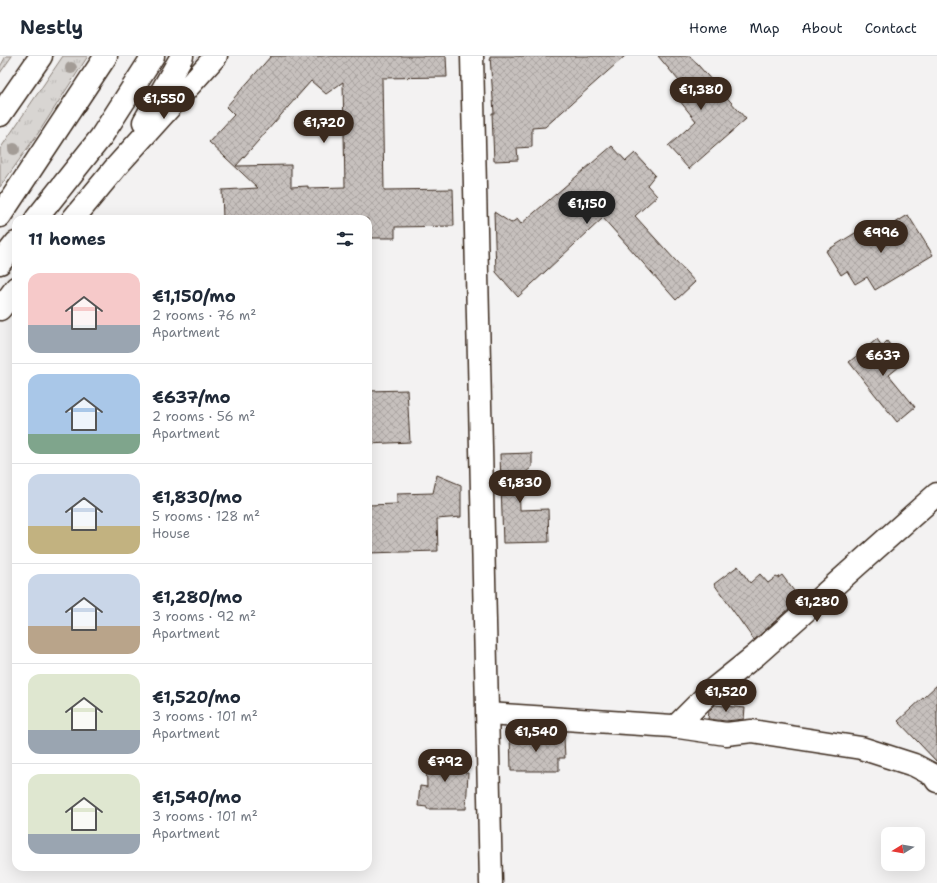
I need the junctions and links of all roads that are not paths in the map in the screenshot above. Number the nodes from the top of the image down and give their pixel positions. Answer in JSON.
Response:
{"nodes":[{"id":1,"x":40,"y":56,"type":"edge"},
{"id":2,"x":106,"y":56,"type":"edge"},
{"id":3,"x":154,"y":56,"type":"edge"},
{"id":4,"x":182,"y":56,"type":"edge"},
{"id":5,"x":216,"y":56,"type":"edge"},
{"id":6,"x":472,"y":56,"type":"edge"},
{"id":7,"x":0,"y":115,"type":"edge"},
{"id":8,"x":116,"y":167,"type":"junction"},
{"id":9,"x":39,"y":215,"type":"edge"},
{"id":10,"x":76,"y":215,"type":"edge"},
{"id":11,"x":0,"y":216,"type":"edge"},
{"id":12,"x":12,"y":249,"type":"edge"},
{"id":13,"x":0,"y":263,"type":"edge"},
{"id":14,"x":12,"y":293,"type":"edge"},
{"id":15,"x":0,"y":309,"type":"edge"},
{"id":16,"x":937,"y":494,"type":"edge"},
{"id":17,"x":487,"y":714,"type":"junction"},
{"id":18,"x":675,"y":727,"type":"junction"},
{"id":19,"x":936,"y":779,"type":"edge"},
{"id":20,"x":491,"y":883,"type":"edge"}],
"edges":[{"from":1,"to":7,"type":"street"},
{"from":2,"to":11,"type":"street"},
{"from":3,"to":9,"type":"street"},
{"from":4,"to":8,"type":"street"},
{"from":5,"to":8,"type":"street"},
{"from":6,"to":17,"type":"street"},
{"from":8,"to":10,"type":"street"},
{"from":12,"to":13,"type":"street"},
{"from":14,"to":15,"type":"street"},
{"from":16,"to":18,"type":"street"},
{"from":17,"to":18,"type":"street"},
{"from":17,"to":20,"type":"street"},
{"from":18,"to":19,"type":"street"}]}
